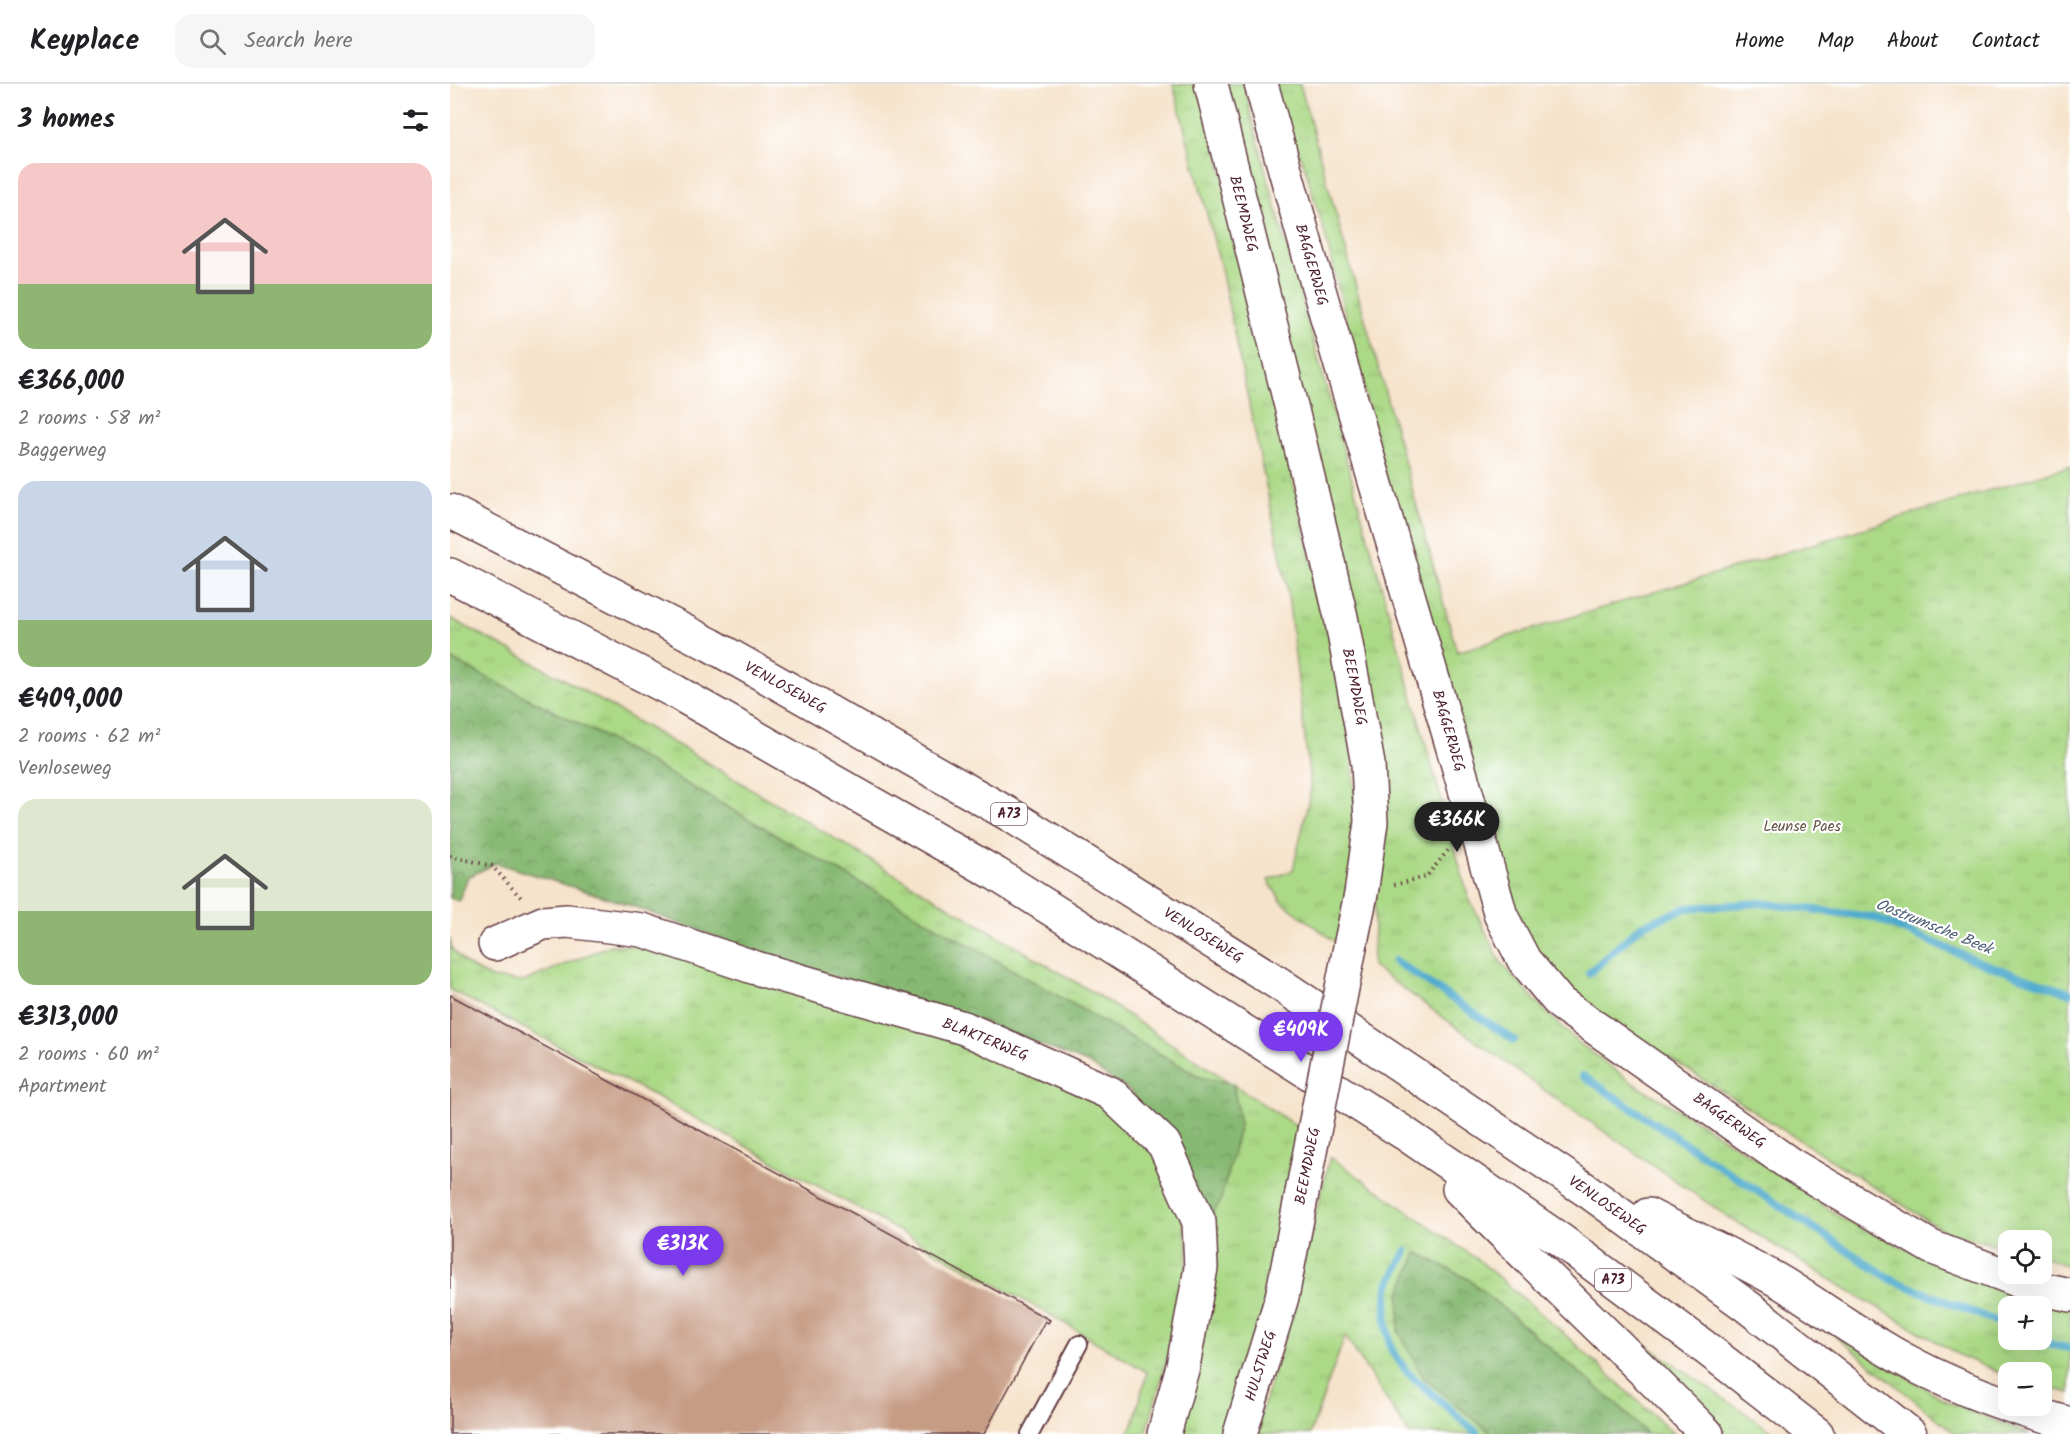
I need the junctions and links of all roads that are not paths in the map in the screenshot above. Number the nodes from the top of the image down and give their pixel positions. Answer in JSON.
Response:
{"nodes":[{"id":1,"x":1211,"y":84,"type":"edge"},
{"id":2,"x":1261,"y":84,"type":"edge"},
{"id":3,"x":450,"y":511,"type":"edge"},
{"id":4,"x":450,"y":575,"type":"edge"},
{"id":5,"x":495,"y":945,"type":"dead end"},
{"id":6,"x":1404,"y":1133,"type":"junction"},
{"id":7,"x":1543,"y":1161,"type":"junction"},
{"id":8,"x":2070,"y":1295,"type":"edge"},
{"id":9,"x":1282,"y":1297,"type":"joint"},
{"id":10,"x":1079,"y":1344,"type":"dead end"},
{"id":11,"x":2070,"y":1424,"type":"edge"},
{"id":12,"x":1030,"y":1434,"type":"edge"},
{"id":13,"x":1164,"y":1434,"type":"edge"},
{"id":14,"x":1240,"y":1434,"type":"edge"},
{"id":15,"x":1707,"y":1434,"type":"edge"},
{"id":16,"x":1817,"y":1434,"type":"edge"},
{"id":17,"x":1910,"y":1434,"type":"edge"}],
"edges":[{"from":1,"to":9,"type":"main road","name":"BEEMDWEG","bridge":true},
{"from":2,"to":8,"type":"main road","name":"BAGGERWEG"},
{"from":3,"to":7,"type":"main road","name":"VENLOSEWEG","number":"A73"},
{"from":4,"to":6,"type":"main road","number":"A73"},
{"from":5,"to":13,"type":"main road","name":"BLAKTERWEG"},
{"from":6,"to":15,"type":"main road","number":"A73"},
{"from":6,"to":16,"type":"main road","number":"A73"},
{"from":7,"to":11,"type":"main road","number":"A73"},
{"from":7,"to":17,"type":"main road","name":"VENLOSEWEG","number":"A73"},
{"from":9,"to":14,"type":"main road","name":"HULSTWEG"},
{"from":10,"to":12,"type":"lane"}]}
